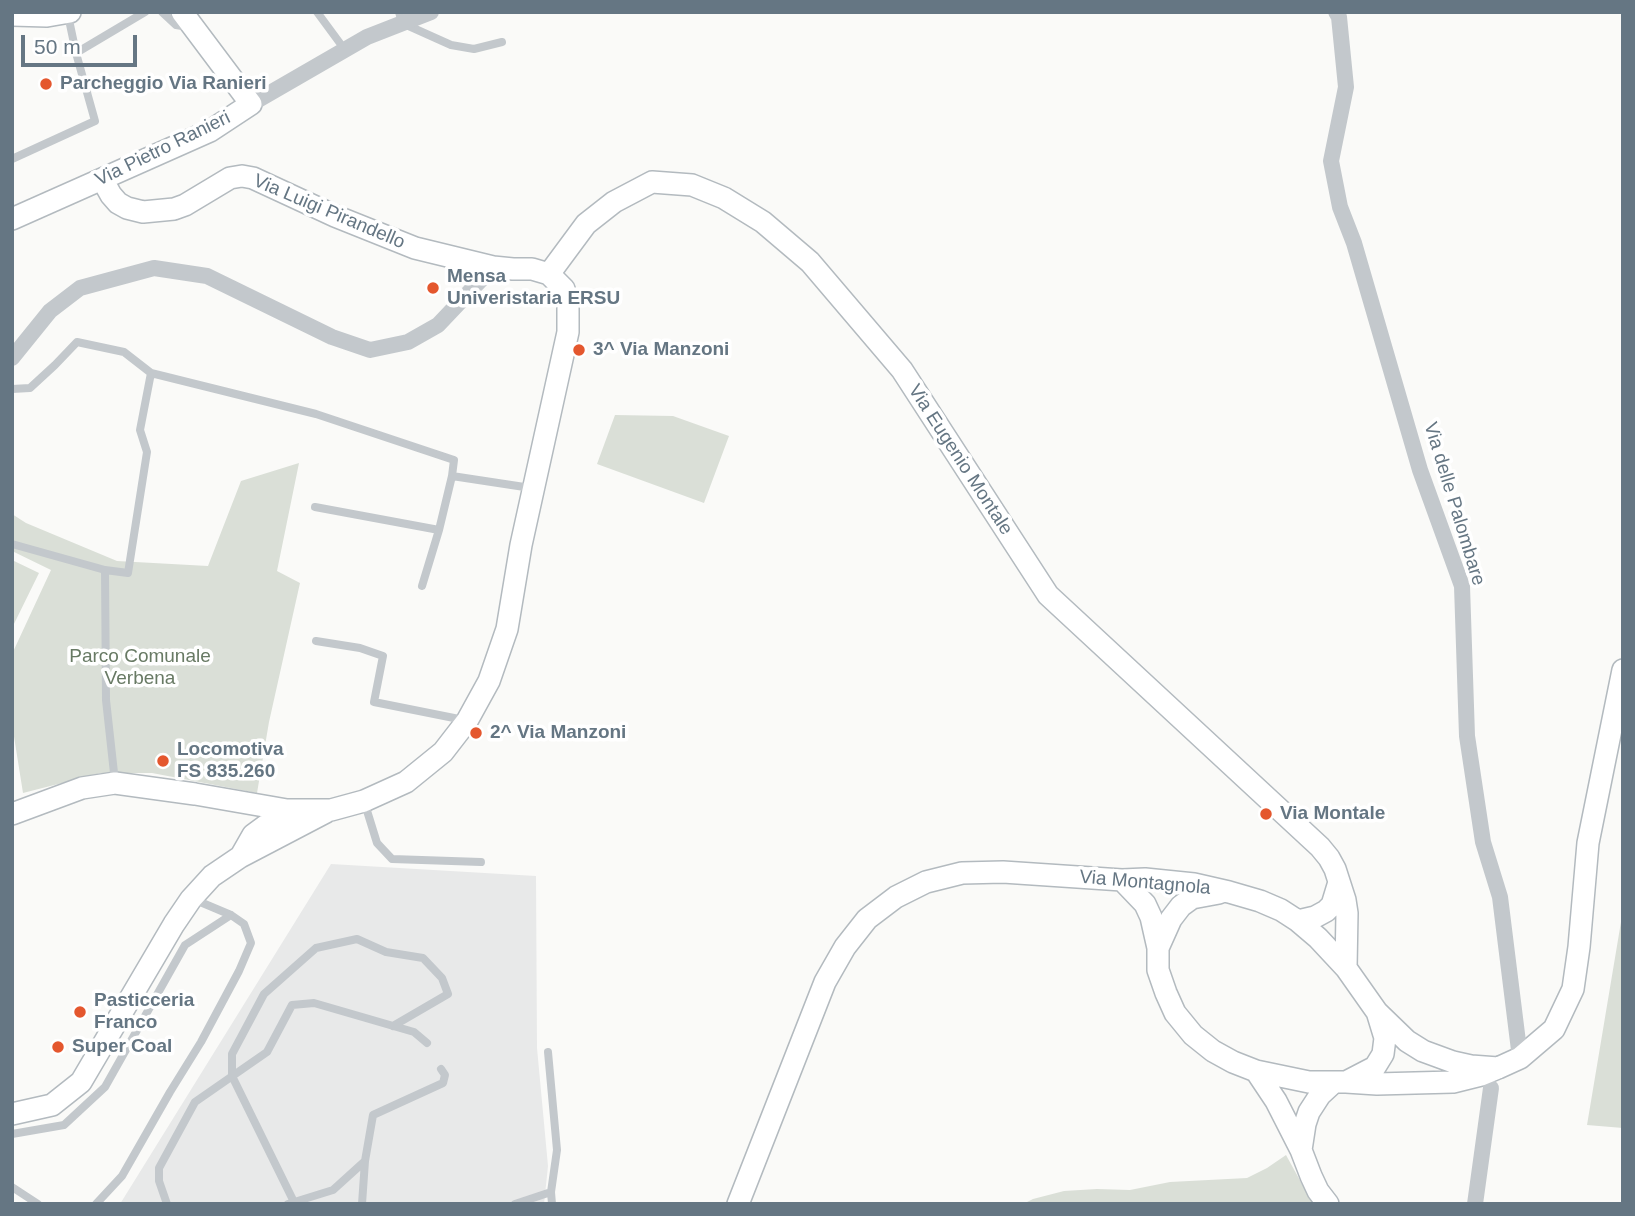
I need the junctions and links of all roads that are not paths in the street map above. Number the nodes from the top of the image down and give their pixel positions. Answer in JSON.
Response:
{"nodes":[{"id":1,"x":162,"y":12,"type":"edge"},
{"id":2,"x":317,"y":12,"type":"edge"},
{"id":3,"x":431,"y":12,"type":"edge"},
{"id":4,"x":1336,"y":12,"type":"edge"},
{"id":5,"x":69,"y":13,"type":"edge"},
{"id":6,"x":141,"y":14,"type":"edge"},
{"id":7,"x":12,"y":15,"type":"edge"},
{"id":8,"x":401,"y":18,"type":"edge"},
{"id":9,"x":188,"y":20,"type":"edge"},
{"id":10,"x":502,"y":42,"type":"dead end"},
{"id":11,"x":345,"y":50,"type":"junction"},
{"id":12,"x":76,"y":53,"type":"junction"},
{"id":13,"x":251,"y":104,"type":"junction"},
{"id":14,"x":12,"y":159,"type":"edge"},
{"id":15,"x":102,"y":179,"type":"junction"},
{"id":16,"x":12,"y":219,"type":"edge"},
{"id":17,"x":493,"y":267,"type":"junction"},
{"id":18,"x":549,"y":274,"type":"junction"},
{"id":19,"x":12,"y":358,"type":"edge"},
{"id":20,"x":150,"y":373,"type":"junction"},
{"id":21,"x":12,"y":389,"type":"edge"},
{"id":22,"x":452,"y":476,"type":"junction"},
{"id":23,"x":534,"y":489,"type":"junction"},
{"id":24,"x":315,"y":507,"type":"dead end"},
{"id":25,"x":439,"y":530,"type":"junction"},
{"id":26,"x":12,"y":544,"type":"edge"},
{"id":27,"x":105,"y":570,"type":"junction"},
{"id":28,"x":422,"y":586,"type":"dead end"},
{"id":29,"x":316,"y":641,"type":"dead end"},
{"id":30,"x":1623,"y":670,"type":"edge"},
{"id":31,"x":467,"y":721,"type":"junction"},
{"id":32,"x":115,"y":783,"type":"junction"},
{"id":33,"x":364,"y":801,"type":"junction"},
{"id":34,"x":248,"y":803,"type":"junction"},
{"id":35,"x":287,"y":810,"type":"junction"},
{"id":36,"x":331,"y":810,"type":"junction"},
{"id":37,"x":12,"y":814,"type":"edge"},
{"id":38,"x":253,"y":835,"type":"junction"},
{"id":39,"x":279,"y":836,"type":"junction"},
{"id":40,"x":240,"y":858,"type":"junction"},
{"id":41,"x":481,"y":862,"type":"dead end"},
{"id":42,"x":1122,"y":880,"type":"junction"},
{"id":43,"x":1339,"y":882,"type":"junction"},
{"id":44,"x":1229,"y":892,"type":"junction"},
{"id":45,"x":191,"y":899,"type":"junction"},
{"id":46,"x":232,"y":915,"type":"junction"},
{"id":47,"x":1298,"y":921,"type":"junction"},
{"id":48,"x":1158,"y":948,"type":"junction"},
{"id":49,"x":1346,"y":968,"type":"junction"},
{"id":50,"x":1377,"y":1012,"type":"junction"},
{"id":51,"x":393,"y":1026,"type":"junction"},
{"id":52,"x":427,"y":1043,"type":"dead end"},
{"id":53,"x":548,"y":1052,"type":"dead end"},
{"id":54,"x":1520,"y":1058,"type":"junction"},
{"id":55,"x":441,"y":1069,"type":"dead end"},
{"id":56,"x":1256,"y":1071,"type":"junction"},
{"id":57,"x":232,"y":1076,"type":"junction"},
{"id":58,"x":1495,"y":1078,"type":"junction"},
{"id":59,"x":1339,"y":1082,"type":"junction"},
{"id":60,"x":12,"y":1114,"type":"edge"},
{"id":61,"x":12,"y":1134,"type":"edge"},
{"id":62,"x":1301,"y":1150,"type":"junction"},
{"id":63,"x":365,"y":1161,"type":"junction"},
{"id":64,"x":12,"y":1187,"type":"edge"},
{"id":65,"x":551,"y":1192,"type":"junction"},
{"id":66,"x":291,"y":1203,"type":"edge"},
{"id":67,"x":363,"y":1203,"type":"edge"},
{"id":68,"x":38,"y":1204,"type":"edge"},
{"id":69,"x":96,"y":1204,"type":"edge"},
{"id":70,"x":167,"y":1204,"type":"edge"},
{"id":71,"x":515,"y":1204,"type":"edge"},
{"id":72,"x":552,"y":1204,"type":"edge"},
{"id":73,"x":738,"y":1204,"type":"edge"},
{"id":74,"x":1328,"y":1204,"type":"edge"},
{"id":75,"x":1475,"y":1204,"type":"edge"}],
"edges":[{"from":1,"to":9,"type":"lane"},
{"from":2,"to":11,"type":"lane"},
{"from":3,"to":8,"type":"street","name":"Via Pietro Ranieri"},
{"from":4,"to":54,"type":"street","name":"Via delle Palombare"},
{"from":5,"to":7,"type":"street"},
{"from":5,"to":12,"type":"lane"},
{"from":6,"to":12,"type":"lane"},
{"from":8,"to":10,"type":"lane"},
{"from":8,"to":11,"type":"street","name":"Via Pietro Ranieri"},
{"from":9,"to":13,"type":"street"},
{"from":11,"to":13,"type":"street","name":"Via Pietro Ranieri"},
{"from":12,"to":14,"type":"lane"},
{"from":13,"to":15,"type":"street","name":"Via Pietro Ranieri"},
{"from":15,"to":16,"type":"street","name":"Via Pietro Ranieri"},
{"from":15,"to":17,"type":"street","name":"Via Luigi Pirandello"},
{"from":17,"to":18,"type":"street","name":"Via Luigi Pirandello"},
{"from":17,"to":19,"type":"street"},
{"from":18,"to":23,"type":"street"},
{"from":18,"to":43,"type":"street","name":"Via Eugenio Montale"},
{"from":20,"to":21,"type":"lane"},
{"from":20,"to":22,"type":"lane"},
{"from":20,"to":27,"type":"lane"},
{"from":22,"to":23,"type":"lane"},
{"from":22,"to":25,"type":"lane"},
{"from":23,"to":31,"type":"street"},
{"from":24,"to":25,"type":"lane"},
{"from":25,"to":28,"type":"lane"},
{"from":26,"to":27,"type":"lane"},
{"from":27,"to":32,"type":"lane"},
{"from":29,"to":31,"type":"lane"},
{"from":30,"to":54,"type":"street"},
{"from":31,"to":33,"type":"street"},
{"from":32,"to":34,"type":"street"},
{"from":32,"to":37,"type":"street"},
{"from":33,"to":36,"type":"street"},
{"from":33,"to":41,"type":"lane"},
{"from":34,"to":35,"type":"street"},
{"from":34,"to":38,"type":"street"},
{"from":35,"to":36,"type":"street"},
{"from":35,"to":38,"type":"street"},
{"from":35,"to":39,"type":"street"},
{"from":36,"to":39,"type":"street"},
{"from":38,"to":40,"type":"street"},
{"from":39,"to":40,"type":"street"},
{"from":40,"to":45,"type":"street"},
{"from":42,"to":44,"type":"street","name":"Via Montagnola"},
{"from":42,"to":48,"type":"street"},
{"from":42,"to":73,"type":"street","name":"Via Montagnola"},
{"from":43,"to":47,"type":"street"},
{"from":43,"to":49,"type":"street","name":"Via Eugenio Montale"},
{"from":44,"to":47,"type":"street","name":"Via Montagnola"},
{"from":44,"to":48,"type":"street"},
{"from":45,"to":46,"type":"lane"},
{"from":45,"to":60,"type":"street"},
{"from":46,"to":61,"type":"lane"},
{"from":46,"to":69,"type":"lane"},
{"from":47,"to":49,"type":"street","name":"Via Montagnola"},
{"from":48,"to":56,"type":"street"},
{"from":49,"to":50,"type":"street","name":"Via Montagnola"},
{"from":50,"to":58,"type":"street","name":"Via Montagnola"},
{"from":50,"to":59,"type":"street"},
{"from":51,"to":52,"type":"lane"},
{"from":51,"to":57,"type":"lane"},
{"from":51,"to":57,"type":"lane"},
{"from":53,"to":65,"type":"lane"},
{"from":54,"to":58,"type":"street"},
{"from":55,"to":63,"type":"lane"},
{"from":56,"to":59,"type":"street"},
{"from":56,"to":62,"type":"street"},
{"from":57,"to":66,"type":"lane"},
{"from":57,"to":70,"type":"lane"},
{"from":58,"to":59,"type":"street"},
{"from":58,"to":75,"type":"street"},
{"from":59,"to":62,"type":"street"},
{"from":62,"to":74,"type":"street"},
{"from":63,"to":66,"type":"lane"},
{"from":63,"to":67,"type":"lane"},
{"from":64,"to":68,"type":"lane"},
{"from":65,"to":71,"type":"lane"},
{"from":65,"to":72,"type":"lane"}]}
